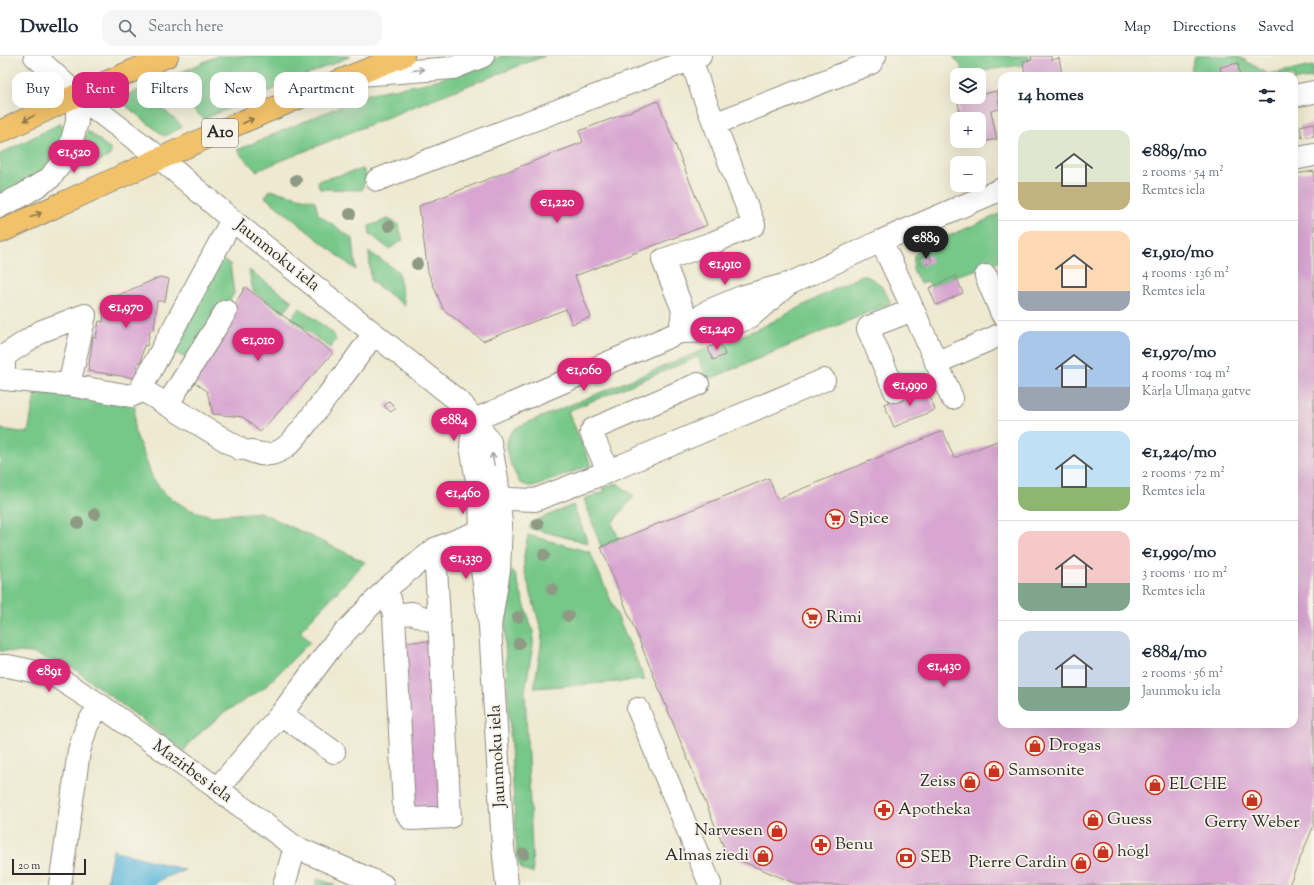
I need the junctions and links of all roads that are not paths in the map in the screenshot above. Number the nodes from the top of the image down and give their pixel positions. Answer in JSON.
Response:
{"nodes":[{"id":1,"x":35,"y":56,"type":"edge"},
{"id":2,"x":167,"y":56,"type":"edge"},
{"id":3,"x":403,"y":56,"type":"edge"},
{"id":4,"x":483,"y":56,"type":"edge"},
{"id":5,"x":875,"y":56,"type":"edge"},
{"id":6,"x":694,"y":57,"type":"edge"},
{"id":7,"x":129,"y":72,"type":"edge"},
{"id":8,"x":361,"y":72,"type":"edge"},
{"id":9,"x":368,"y":75,"type":"edge"},
{"id":10,"x":72,"y":90,"type":"edge"},
{"id":11,"x":1314,"y":92,"type":"edge"},
{"id":12,"x":1298,"y":95,"type":"edge"},
{"id":13,"x":72,"y":97,"type":"edge"},
{"id":14,"x":77,"y":108,"type":"edge"},
{"id":15,"x":94,"y":108,"type":"edge"},
{"id":16,"x":278,"y":108,"type":"edge"},
{"id":17,"x":714,"y":124,"type":"junction"},
{"id":18,"x":0,"y":132,"type":"edge"},
{"id":19,"x":1314,"y":155,"type":"edge"},
{"id":20,"x":1298,"y":158,"type":"edge"},
{"id":21,"x":161,"y":159,"type":"junction"},
{"id":22,"x":377,"y":180,"type":"dead end"},
{"id":23,"x":998,"y":191,"type":"edge"},
{"id":24,"x":0,"y":206,"type":"edge"},
{"id":25,"x":232,"y":220,"type":"junction"},
{"id":26,"x":0,"y":232,"type":"edge"},
{"id":27,"x":881,"y":241,"type":"junction"},
{"id":28,"x":986,"y":276,"type":"dead end"},
{"id":29,"x":998,"y":304,"type":"edge"},
{"id":30,"x":913,"y":310,"type":"junction"},
{"id":31,"x":226,"y":311,"type":"dead end"},
{"id":32,"x":680,"y":332,"type":"junction"},
{"id":33,"x":373,"y":334,"type":"junction"},
{"id":34,"x":998,"y":336,"type":"edge"},
{"id":35,"x":936,"y":363,"type":"junction"},
{"id":36,"x":824,"y":380,"type":"dead end"},
{"id":37,"x":698,"y":384,"type":"dead end"},
{"id":38,"x":69,"y":385,"type":"dead end"},
{"id":39,"x":141,"y":389,"type":"junction"},
{"id":40,"x":895,"y":391,"type":"dead end"},
{"id":41,"x":952,"y":398,"type":"dead end"},
{"id":42,"x":167,"y":405,"type":"junction"},
{"id":43,"x":474,"y":420,"type":"junction"},
{"id":44,"x":608,"y":471,"type":"junction"},
{"id":45,"x":490,"y":498,"type":"junction"},
{"id":46,"x":480,"y":531,"type":"junction"},
{"id":47,"x":435,"y":549,"type":"junction"},
{"id":48,"x":387,"y":588,"type":"junction"},
{"id":49,"x":394,"y":615,"type":"junction"},
{"id":50,"x":439,"y":624,"type":"junction"},
{"id":51,"x":490,"y":626,"type":"junction"},
{"id":52,"x":0,"y":666,"type":"edge"},
{"id":53,"x":100,"y":705,"type":"junction"},
{"id":54,"x":638,"y":709,"type":"dead end"},
{"id":55,"x":281,"y":714,"type":"junction"},
{"id":56,"x":334,"y":752,"type":"dead end"},
{"id":57,"x":217,"y":789,"type":"junction"},
{"id":58,"x":295,"y":847,"type":"junction"},
{"id":59,"x":60,"y":885,"type":"edge"},
{"id":60,"x":284,"y":885,"type":"edge"},
{"id":61,"x":383,"y":885,"type":"edge"},
{"id":62,"x":508,"y":885,"type":"edge"},
{"id":63,"x":706,"y":885,"type":"edge"}],
"edges":[{"from":1,"to":10,"type":"street","name":"Jaunmoku iela"},
{"from":2,"to":7,"type":"highway"},
{"from":3,"to":8,"type":"highway","number":"A10"},
{"from":9,"to":4,"type":"street","one_way":true},
{"from":5,"to":17,"type":"street"},
{"from":6,"to":17,"type":"street"},
{"from":6,"to":22,"type":"street"},
{"from":11,"to":12,"type":"street"},
{"from":13,"to":18,"type":"highway","one_way":true},
{"from":14,"to":24,"type":"street"},
{"from":15,"to":21,"type":"street","name":"Jaunmoku iela"},
{"from":21,"to":16,"type":"highway","number":"A10","one_way":true},
{"from":17,"to":32,"type":"street"},
{"from":19,"to":20,"type":"street"},
{"from":21,"to":25,"type":"street","name":"Jaunmoku iela"},
{"from":26,"to":21,"type":"highway","number":"A10","one_way":true},
{"from":23,"to":27,"type":"street"},
{"from":25,"to":33,"type":"street","name":"Jaunmoku iela"},
{"from":25,"to":39,"type":"street"},
{"from":27,"to":30,"type":"street"},
{"from":27,"to":32,"type":"street"},
{"from":28,"to":29,"type":"street"},
{"from":30,"to":35,"type":"street"},
{"from":30,"to":40,"type":"street"},
{"from":31,"to":42,"type":"street"},
{"from":32,"to":43,"type":"street"},
{"from":33,"to":42,"type":"street"},
{"from":33,"to":43,"type":"street","name":"Jaunmoku iela"},
{"from":34,"to":35,"type":"street"},
{"from":35,"to":41,"type":"street"},
{"from":36,"to":44,"type":"street"},
{"from":37,"to":44,"type":"street"},
{"from":38,"to":39,"type":"street"},
{"from":39,"to":42,"type":"street"},
{"from":43,"to":45,"type":"street","name":"Jaunmoku iela"},
{"from":44,"to":45,"type":"street"},
{"from":45,"to":46,"type":"street","name":"Jaunmoku iela"},
{"from":45,"to":51,"type":"street","name":"Jaunmoku iela"},
{"from":46,"to":47,"type":"street"},
{"from":46,"to":51,"type":"street","name":"Jaunmoku iela"},
{"from":47,"to":48,"type":"street"},
{"from":47,"to":50,"type":"street"},
{"from":48,"to":49,"type":"street"},
{"from":48,"to":55,"type":"street"},
{"from":49,"to":50,"type":"street"},
{"from":49,"to":50,"type":"street"},
{"from":51,"to":62,"type":"street","name":"Jaunmoku iela"},
{"from":52,"to":53,"type":"street","name":"Mazirbes iela"},
{"from":53,"to":57,"type":"street","name":"Mazirbes iela"},
{"from":53,"to":59,"type":"street"},
{"from":54,"to":63,"type":"street"},
{"from":55,"to":56,"type":"street"},
{"from":55,"to":57,"type":"street"},
{"from":57,"to":58,"type":"street","name":"Mazirbes iela"},
{"from":58,"to":60,"type":"street"},
{"from":58,"to":61,"type":"street","name":"Mazirbes iela"}]}
